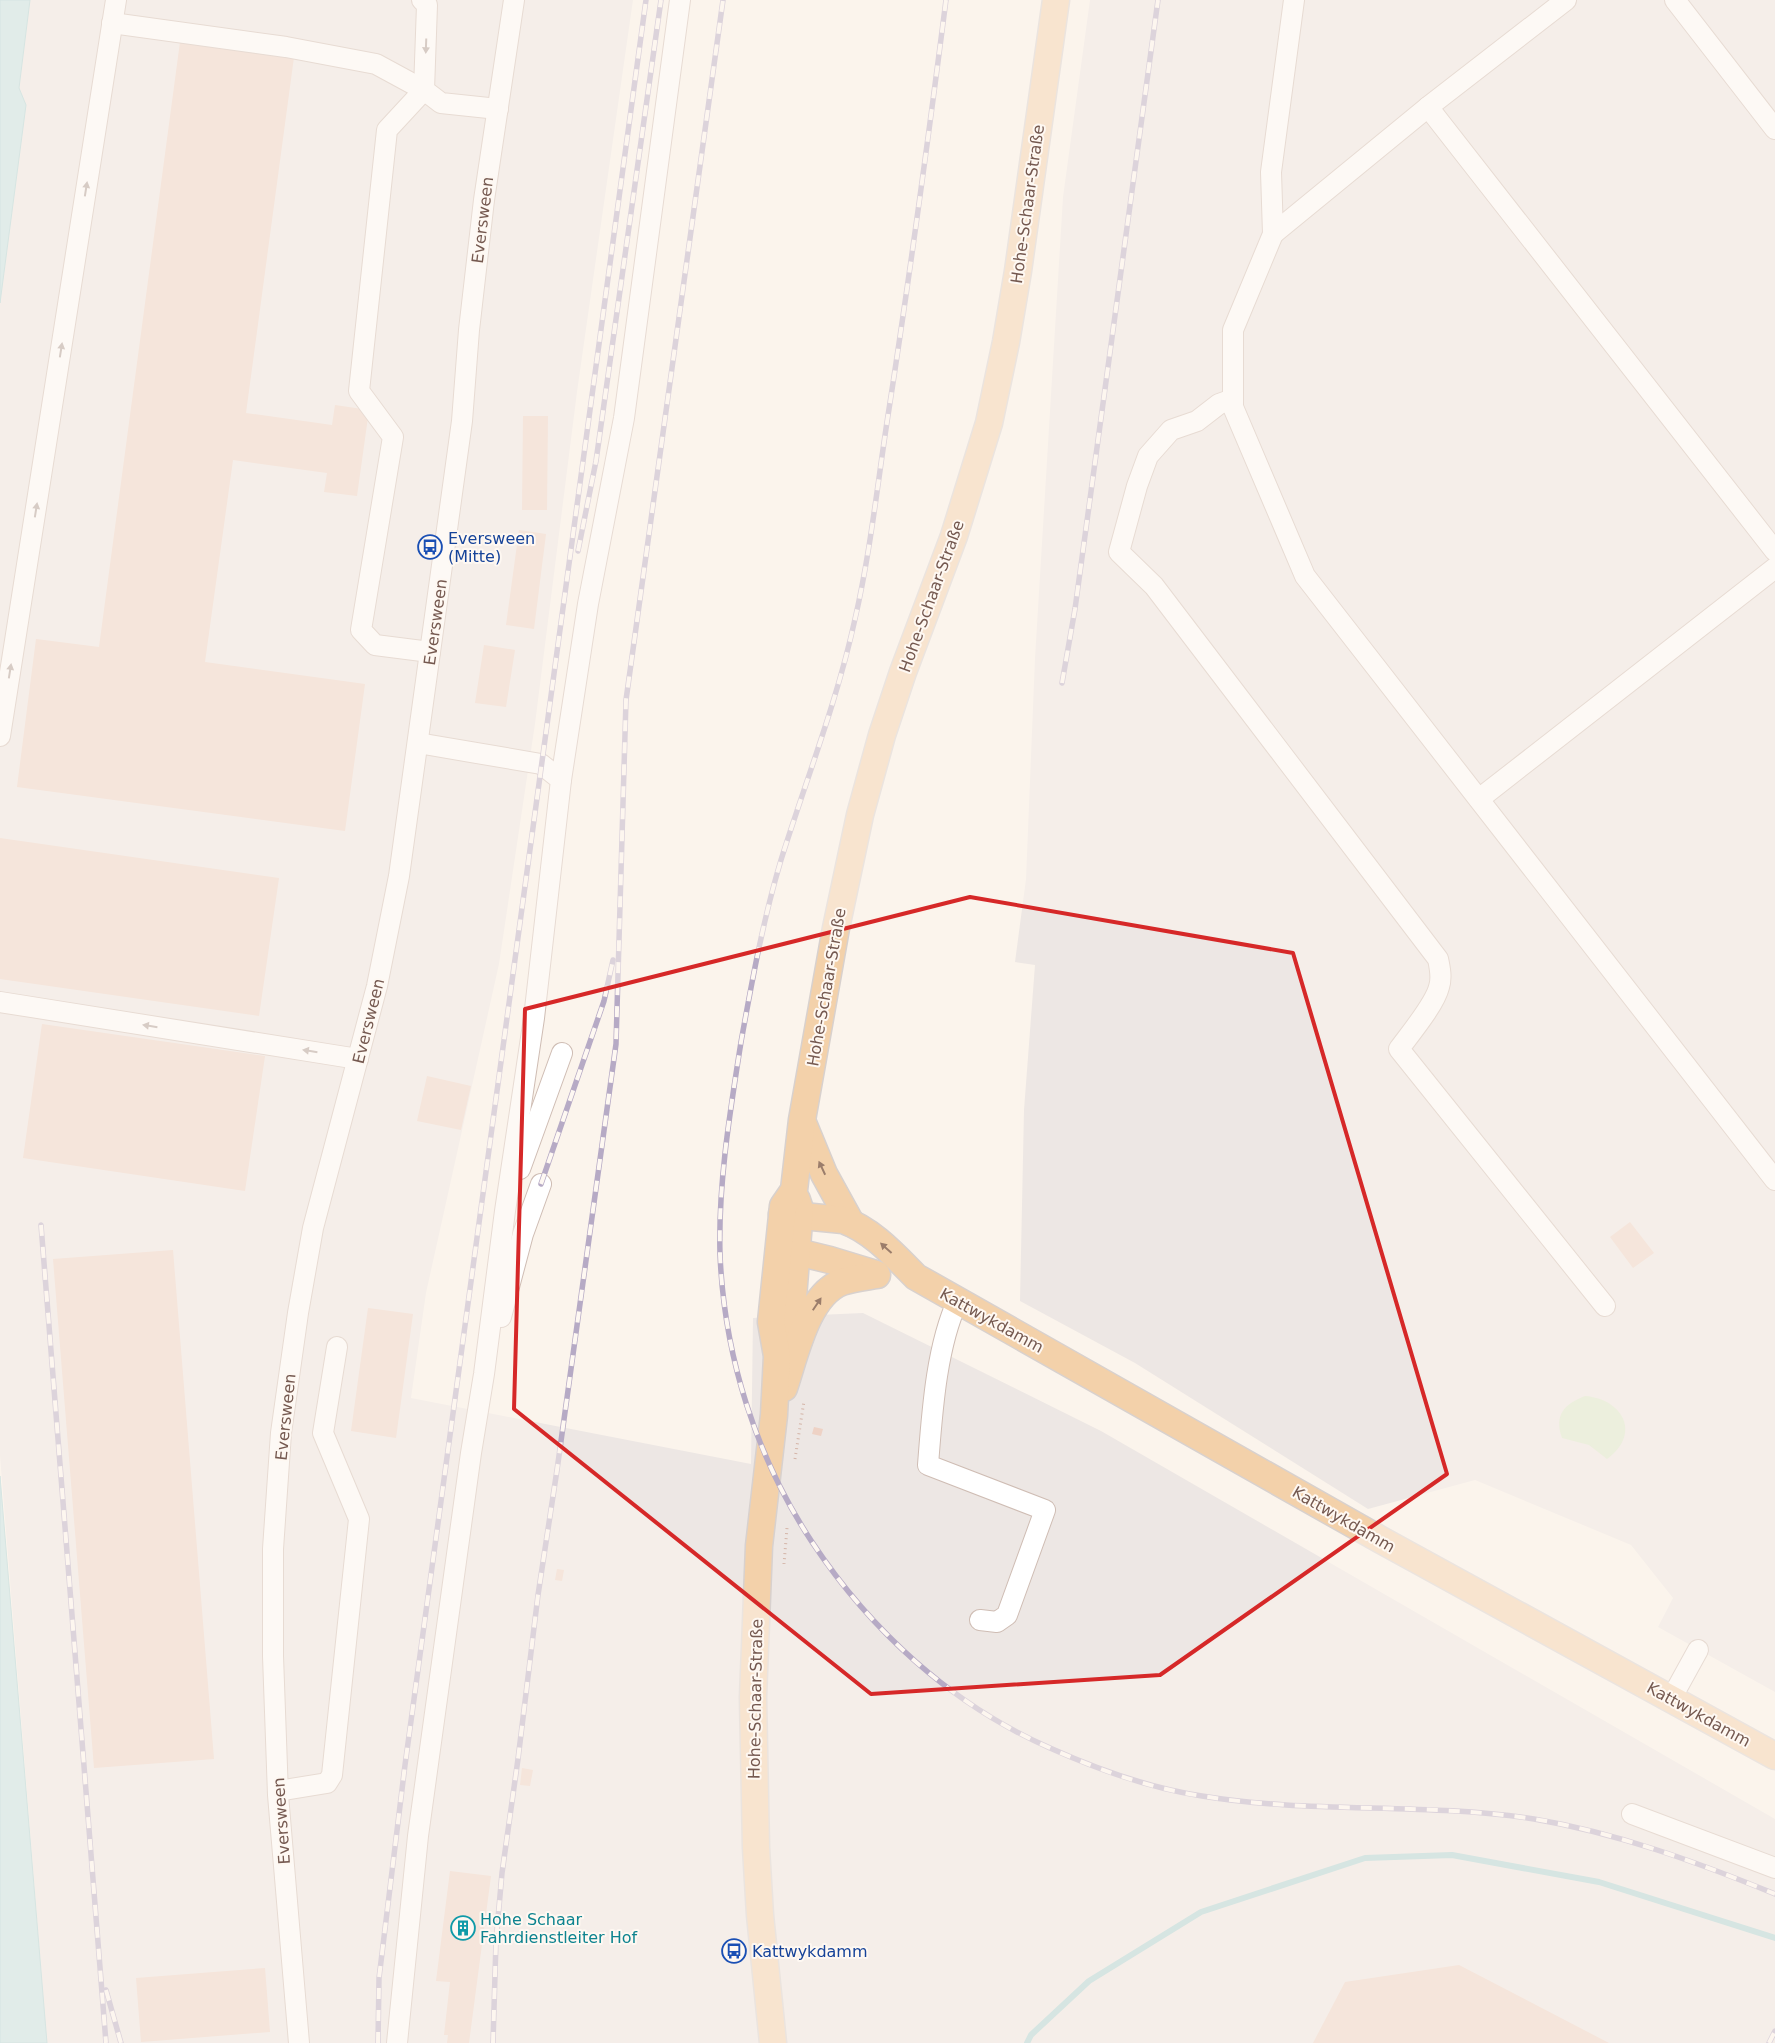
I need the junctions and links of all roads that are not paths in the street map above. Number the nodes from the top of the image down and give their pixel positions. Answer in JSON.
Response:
{"nodes":[{"id":1,"x":116,"y":0,"type":"edge"},
{"id":2,"x":422,"y":0,"type":"edge"},
{"id":3,"x":514,"y":0,"type":"edge"},
{"id":4,"x":680,"y":0,"type":"edge"},
{"id":5,"x":1056,"y":0,"type":"edge"},
{"id":6,"x":1294,"y":0,"type":"edge"},
{"id":7,"x":1566,"y":0,"type":"edge"},
{"id":8,"x":1675,"y":0,"type":"edge"},
{"id":9,"x":112,"y":24,"type":"junction"},
{"id":10,"x":424,"y":90,"type":"junction"},
{"id":11,"x":1428,"y":106,"type":"junction"},
{"id":12,"x":498,"y":109,"type":"junction"},
{"id":13,"x":1775,"y":129,"type":"edge"},
{"id":14,"x":1273,"y":234,"type":"junction"},
{"id":15,"x":1233,"y":399,"type":"junction"},
{"id":16,"x":1775,"y":551,"type":"edge"},
{"id":17,"x":1775,"y":568,"type":"edge"},
{"id":18,"x":430,"y":652,"type":"junction"},
{"id":19,"x":0,"y":736,"type":"edge"},
{"id":20,"x":418,"y":743,"type":"junction"},
{"id":21,"x":561,"y":780,"type":"junction"},
{"id":22,"x":1479,"y":799,"type":"junction"},
{"id":23,"x":0,"y":1002,"type":"edge"},
{"id":24,"x":562,"y":1053,"type":"dead end"},
{"id":25,"x":358,"y":1059,"type":"junction"},
{"id":26,"x":802,"y":1120,"type":"junction"},
{"id":27,"x":1775,"y":1180,"type":"edge"},
{"id":28,"x":541,"y":1184,"type":"dead end"},
{"id":29,"x":505,"y":1211,"type":"junction"},
{"id":30,"x":791,"y":1215,"type":"junction"},
{"id":31,"x":852,"y":1223,"type":"junction"},
{"id":32,"x":787,"y":1249,"type":"junction"},
{"id":33,"x":877,"y":1274,"type":"junction"},
{"id":34,"x":916,"y":1277,"type":"junction"},
{"id":35,"x":958,"y":1300,"type":"junction"},
{"id":36,"x":1605,"y":1306,"type":"dead end"},
{"id":37,"x":337,"y":1347,"type":"dead end"},
{"id":38,"x":484,"y":1374,"type":"junction"},
{"id":39,"x":774,"y":1414,"type":"junction"},
{"id":40,"x":980,"y":1620,"type":"dead end"},
{"id":41,"x":1698,"y":1650,"type":"dead end"},
{"id":42,"x":1670,"y":1699,"type":"junction"},
{"id":43,"x":1775,"y":1756,"type":"edge"},
{"id":44,"x":278,"y":1791,"type":"junction"},
{"id":45,"x":1632,"y":1814,"type":"dead end"},
{"id":46,"x":1775,"y":1868,"type":"edge"},
{"id":47,"x":299,"y":2043,"type":"edge"},
{"id":48,"x":397,"y":2043,"type":"edge"},
{"id":49,"x":773,"y":2043,"type":"edge"}],
"edges":[{"from":1,"to":9,"type":"street"},
{"from":2,"to":10,"type":"street","one_way":true},
{"from":3,"to":12,"type":"street","name":"Eversween"},
{"from":4,"to":21,"type":"street"},
{"from":5,"to":26,"type":"main road","name":"Hohe-Schaar-Straße"},
{"from":6,"to":14,"type":"street"},
{"from":7,"to":11,"type":"street"},
{"from":8,"to":13,"type":"street"},
{"from":9,"to":10,"type":"street"},
{"from":19,"to":9,"type":"street","one_way":true},
{"from":10,"to":12,"type":"street"},
{"from":10,"to":18,"type":"street"},
{"from":11,"to":14,"type":"street"},
{"from":11,"to":16,"type":"street"},
{"from":12,"to":18,"type":"street","name":"Eversween"},
{"from":14,"to":15,"type":"street"},
{"from":15,"to":22,"type":"street"},
{"from":15,"to":36,"type":"street"},
{"from":17,"to":22,"type":"street"},
{"from":18,"to":20,"type":"street","name":"Eversween"},
{"from":20,"to":21,"type":"street"},
{"from":20,"to":25,"type":"street","name":"Eversween"},
{"from":21,"to":29,"type":"street"},
{"from":22,"to":27,"type":"street"},
{"from":25,"to":23,"type":"street","one_way":true},
{"from":24,"to":29,"type":"street"},
{"from":25,"to":44,"type":"street","name":"Eversween"},
{"from":26,"to":30,"type":"main road","name":"Hohe-Schaar-Straße"},
{"from":31,"to":26,"type":"main road","one_way":true},
{"from":28,"to":38,"type":"street"},
{"from":29,"to":38,"type":"street"},
{"from":30,"to":31,"type":"main road","name":"Kattwykdamm"},
{"from":30,"to":32,"type":"main road","name":"Hohe-Schaar-Straße"},
{"from":34,"to":31,"type":"main road","name":"Kattwykdamm","one_way":true},
{"from":32,"to":33,"type":"main road","name":"Kattwykdamm"},
{"from":32,"to":39,"type":"main road","name":"Hohe-Schaar-Straße"},
{"from":33,"to":34,"type":"main road","name":"Kattwykdamm"},
{"from":39,"to":33,"type":"main road","one_way":true},
{"from":34,"to":35,"type":"main road","name":"Kattwykdamm"},
{"from":35,"to":40,"type":"street"},
{"from":35,"to":42,"type":"main road","name":"Kattwykdamm"},
{"from":37,"to":44,"type":"street"},
{"from":38,"to":48,"type":"street"},
{"from":39,"to":49,"type":"main road","name":"Hohe-Schaar-Straße"},
{"from":41,"to":42,"type":"street"},
{"from":42,"to":43,"type":"main road","name":"Kattwykdamm"},
{"from":44,"to":47,"type":"street","name":"Eversween"},
{"from":45,"to":46,"type":"street"}]}
